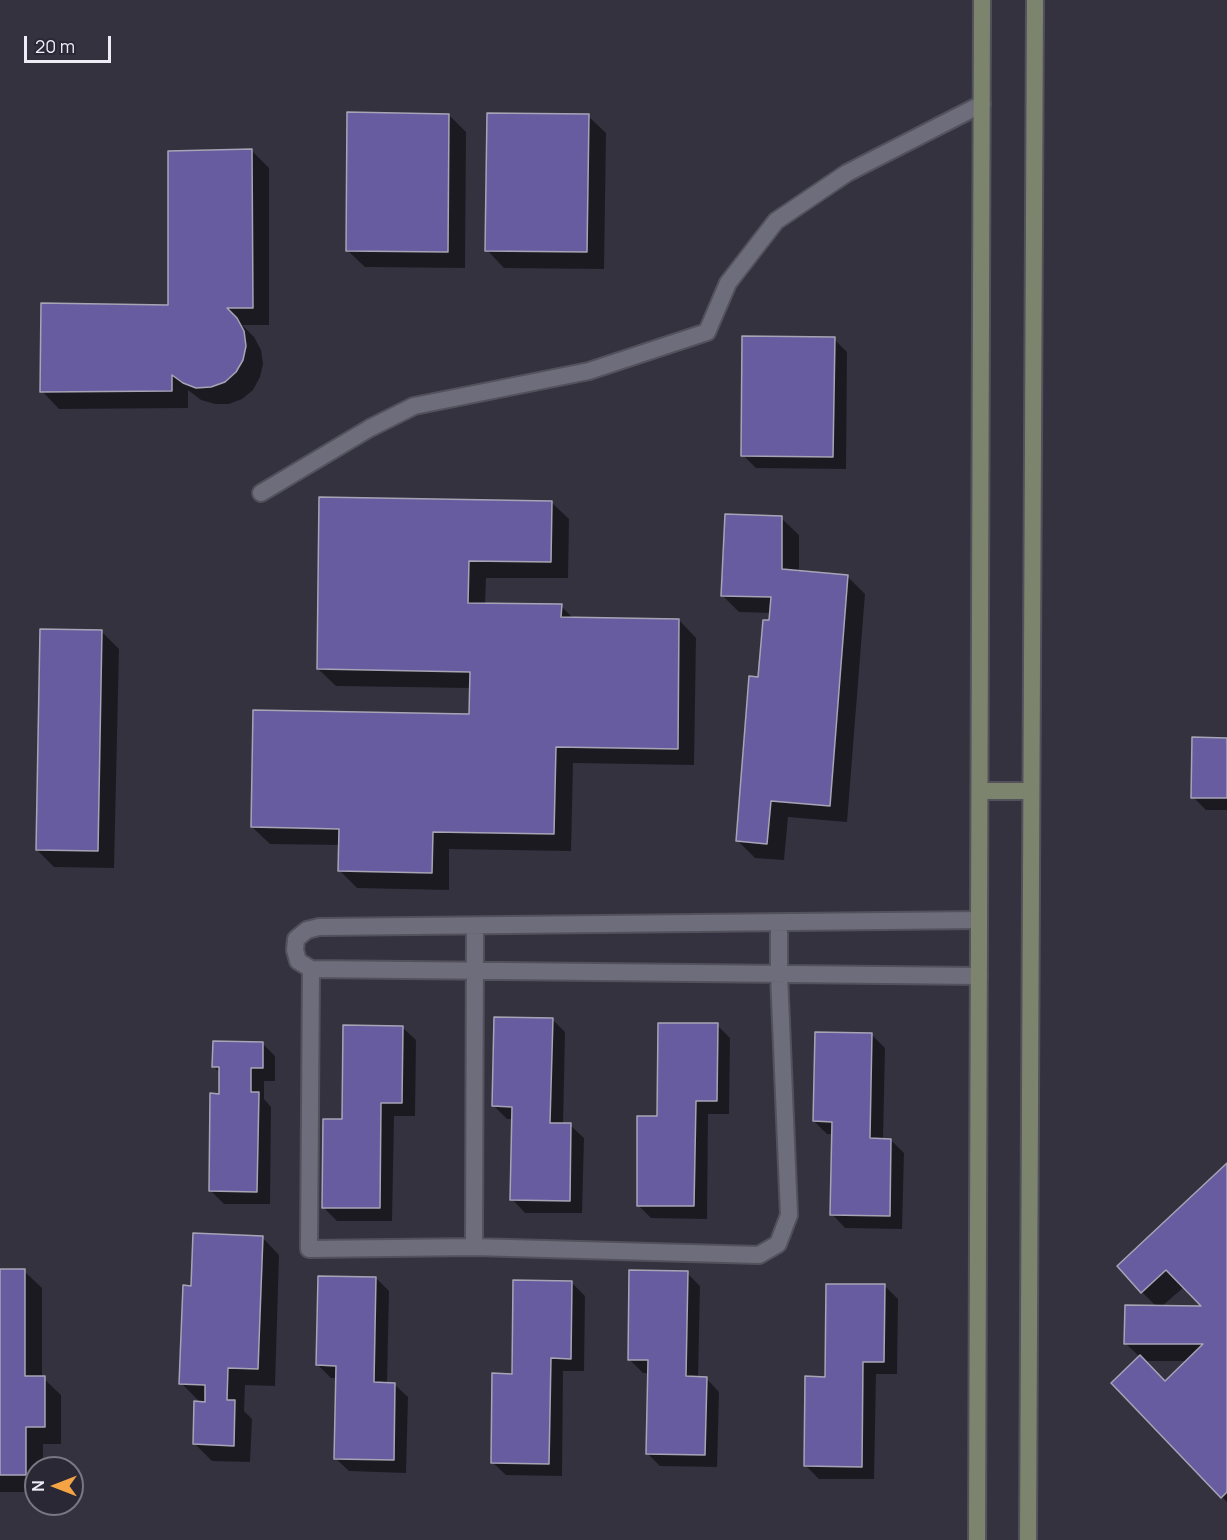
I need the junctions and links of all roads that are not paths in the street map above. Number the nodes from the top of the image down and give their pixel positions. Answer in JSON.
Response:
{"nodes":[{"id":1,"x":982,"y":0,"type":"edge"},
{"id":2,"x":1035,"y":0,"type":"edge"},
{"id":3,"x":982,"y":104,"type":"junction"},
{"id":4,"x":261,"y":493,"type":"dead end"},
{"id":5,"x":980,"y":791,"type":"junction"},
{"id":6,"x":1031,"y":791,"type":"junction"},
{"id":7,"x":979,"y":920,"type":"junction"},
{"id":8,"x":779,"y":923,"type":"junction"},
{"id":9,"x":475,"y":926,"type":"junction"},
{"id":10,"x":311,"y":969,"type":"junction"},
{"id":11,"x":475,"y":972,"type":"junction"},
{"id":12,"x":779,"y":974,"type":"junction"},
{"id":13,"x":979,"y":976,"type":"junction"},
{"id":14,"x":474,"y":1248,"type":"junction"},
{"id":15,"x":977,"y":1540,"type":"edge"},
{"id":16,"x":1028,"y":1540,"type":"edge"}],
"edges":[{"from":1,"to":3,"type":"main road"},
{"from":2,"to":6,"type":"main road"},
{"from":3,"to":4,"type":"lane"},
{"from":3,"to":5,"type":"main road"},
{"from":5,"to":6,"type":"main road"},
{"from":5,"to":7,"type":"main road"},
{"from":6,"to":16,"type":"main road"},
{"from":7,"to":8,"type":"lane"},
{"from":7,"to":13,"type":"main road"},
{"from":8,"to":9,"type":"lane"},
{"from":8,"to":12,"type":"lane"},
{"from":9,"to":10,"type":"lane"},
{"from":9,"to":11,"type":"lane"},
{"from":10,"to":11,"type":"lane"},
{"from":10,"to":14,"type":"lane"},
{"from":11,"to":12,"type":"lane"},
{"from":11,"to":14,"type":"lane"},
{"from":12,"to":13,"type":"lane"},
{"from":12,"to":14,"type":"lane"},
{"from":13,"to":15,"type":"main road"}]}
